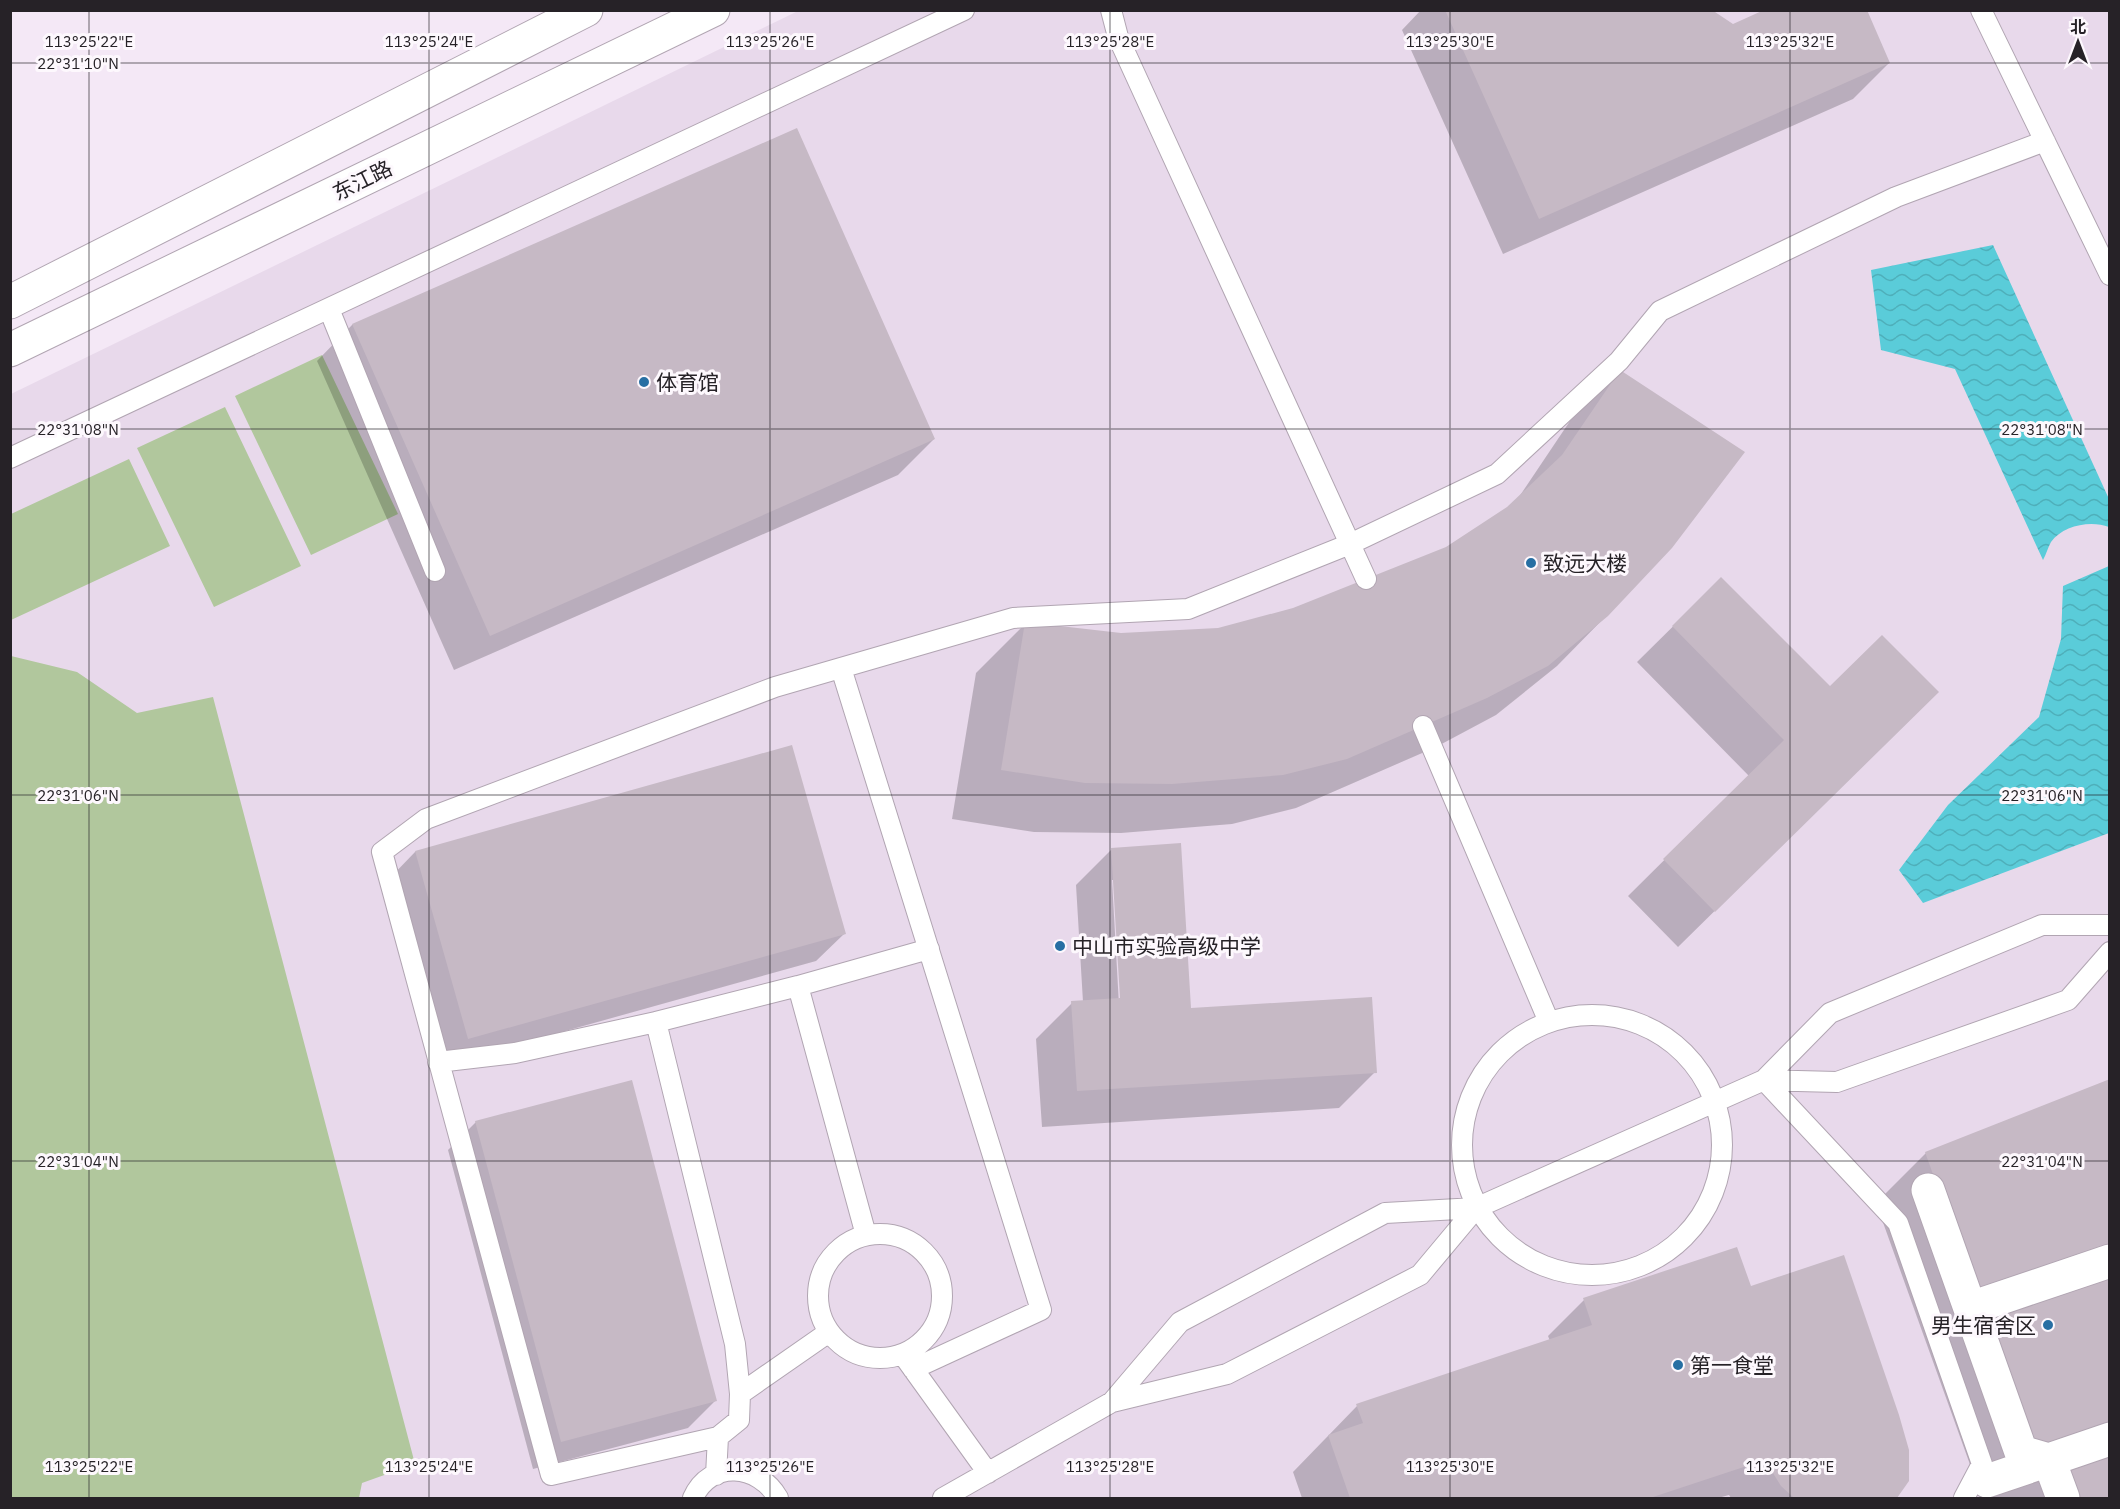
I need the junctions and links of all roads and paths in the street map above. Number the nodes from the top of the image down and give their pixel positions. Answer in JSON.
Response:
{"nodes":[{"id":1,"x":586,"y":10,"type":"edge"},
{"id":2,"x":713,"y":10,"type":"edge"},
{"id":3,"x":964,"y":10,"type":"edge"},
{"id":4,"x":1111,"y":10,"type":"edge"},
{"id":5,"x":1981,"y":10,"type":"edge"},
{"id":6,"x":2045,"y":141,"type":"junction"},
{"id":7,"x":2109,"y":275,"type":"edge"},
{"id":8,"x":10,"y":302,"type":"edge"},
{"id":9,"x":329,"y":309,"type":"junction"},
{"id":10,"x":10,"y":350,"type":"edge"},
{"id":11,"x":10,"y":458,"type":"edge"},
{"id":12,"x":1350,"y":544,"type":"junction"},
{"id":13,"x":435,"y":571,"type":"dead end"},
{"id":14,"x":1366,"y":579,"type":"dead end"},
{"id":15,"x":841,"y":668,"type":"junction"},
{"id":16,"x":1423,"y":726,"type":"dead end"},
{"id":17,"x":2109,"y":925,"type":"edge"},
{"id":18,"x":929,"y":949,"type":"junction"},
{"id":19,"x":2109,"y":952,"type":"edge"},
{"id":20,"x":798,"y":986,"type":"junction"},
{"id":21,"x":656,"y":1022,"type":"junction"},
{"id":22,"x":1550,"y":1022,"type":"junction"},
{"id":23,"x":438,"y":1062,"type":"junction"},
{"id":24,"x":1764,"y":1080,"type":"junction"},
{"id":25,"x":1716,"y":1101,"type":"junction"},
{"id":26,"x":1928,"y":1190,"type":"dead end"},
{"id":27,"x":1476,"y":1208,"type":"junction"},
{"id":28,"x":866,"y":1235,"type":"junction"},
{"id":29,"x":2109,"y":1261,"type":"edge"},
{"id":30,"x":1971,"y":1308,"type":"junction"},
{"id":31,"x":829,"y":1332,"type":"junction"},
{"id":32,"x":908,"y":1362,"type":"junction"},
{"id":33,"x":740,"y":1395,"type":"junction"},
{"id":34,"x":1112,"y":1402,"type":"junction"},
{"id":35,"x":718,"y":1437,"type":"junction"},
{"id":36,"x":2109,"y":1439,"type":"edge"},
{"id":37,"x":2049,"y":1460,"type":"junction"},
{"id":38,"x":988,"y":1473,"type":"junction"},
{"id":39,"x":716,"y":1475,"type":"junction"},
{"id":40,"x":1981,"y":1485,"type":"edge"},
{"id":41,"x":693,"y":1498,"type":"edge"},
{"id":42,"x":778,"y":1498,"type":"edge"},
{"id":43,"x":943,"y":1498,"type":"edge"},
{"id":44,"x":2062,"y":1498,"type":"edge"}],
"edges":[{"from":1,"to":8,"type":"street"},
{"from":2,"to":10,"type":"street","name":"东江路"},
{"from":3,"to":9,"type":"lane"},
{"from":4,"to":12,"type":"lane"},
{"from":5,"to":6,"type":"lane"},
{"from":6,"to":7,"type":"lane"},
{"from":6,"to":12,"type":"lane"},
{"from":9,"to":11,"type":"lane"},
{"from":9,"to":13,"type":"lane"},
{"from":12,"to":14,"type":"lane"},
{"from":12,"to":15,"type":"lane"},
{"from":15,"to":18,"type":"lane"},
{"from":15,"to":23,"type":"lane"},
{"from":16,"to":22,"type":"lane"},
{"from":17,"to":24,"type":"lane"},
{"from":18,"to":20,"type":"lane"},
{"from":18,"to":32,"type":"lane"},
{"from":19,"to":24,"type":"lane"},
{"from":20,"to":21,"type":"lane"},
{"from":20,"to":28,"type":"lane"},
{"from":21,"to":23,"type":"lane"},
{"from":21,"to":33,"type":"lane"},
{"from":22,"to":25,"type":"lane"},
{"from":22,"to":27,"type":"lane"},
{"from":23,"to":35,"type":"lane"},
{"from":24,"to":25,"type":"lane"},
{"from":24,"to":40,"type":"lane"},
{"from":25,"to":27,"type":"lane"},
{"from":25,"to":27,"type":"lane"},
{"from":26,"to":30,"type":"street"},
{"from":27,"to":34,"type":"lane"},
{"from":27,"to":34,"type":"lane"},
{"from":28,"to":31,"type":"lane"},
{"from":28,"to":32,"type":"lane"},
{"from":29,"to":30,"type":"street"},
{"from":30,"to":37,"type":"street"},
{"from":31,"to":32,"type":"lane"},
{"from":31,"to":33,"type":"lane"},
{"from":32,"to":38,"type":"lane"},
{"from":33,"to":35,"type":"lane"},
{"from":34,"to":38,"type":"lane"},
{"from":35,"to":39,"type":"lane"},
{"from":36,"to":37,"type":"street"},
{"from":37,"to":40,"type":"street"},
{"from":37,"to":44,"type":"street"},
{"from":38,"to":43,"type":"lane"},
{"from":39,"to":41,"type":"lane"},
{"from":39,"to":42,"type":"lane"}]}
